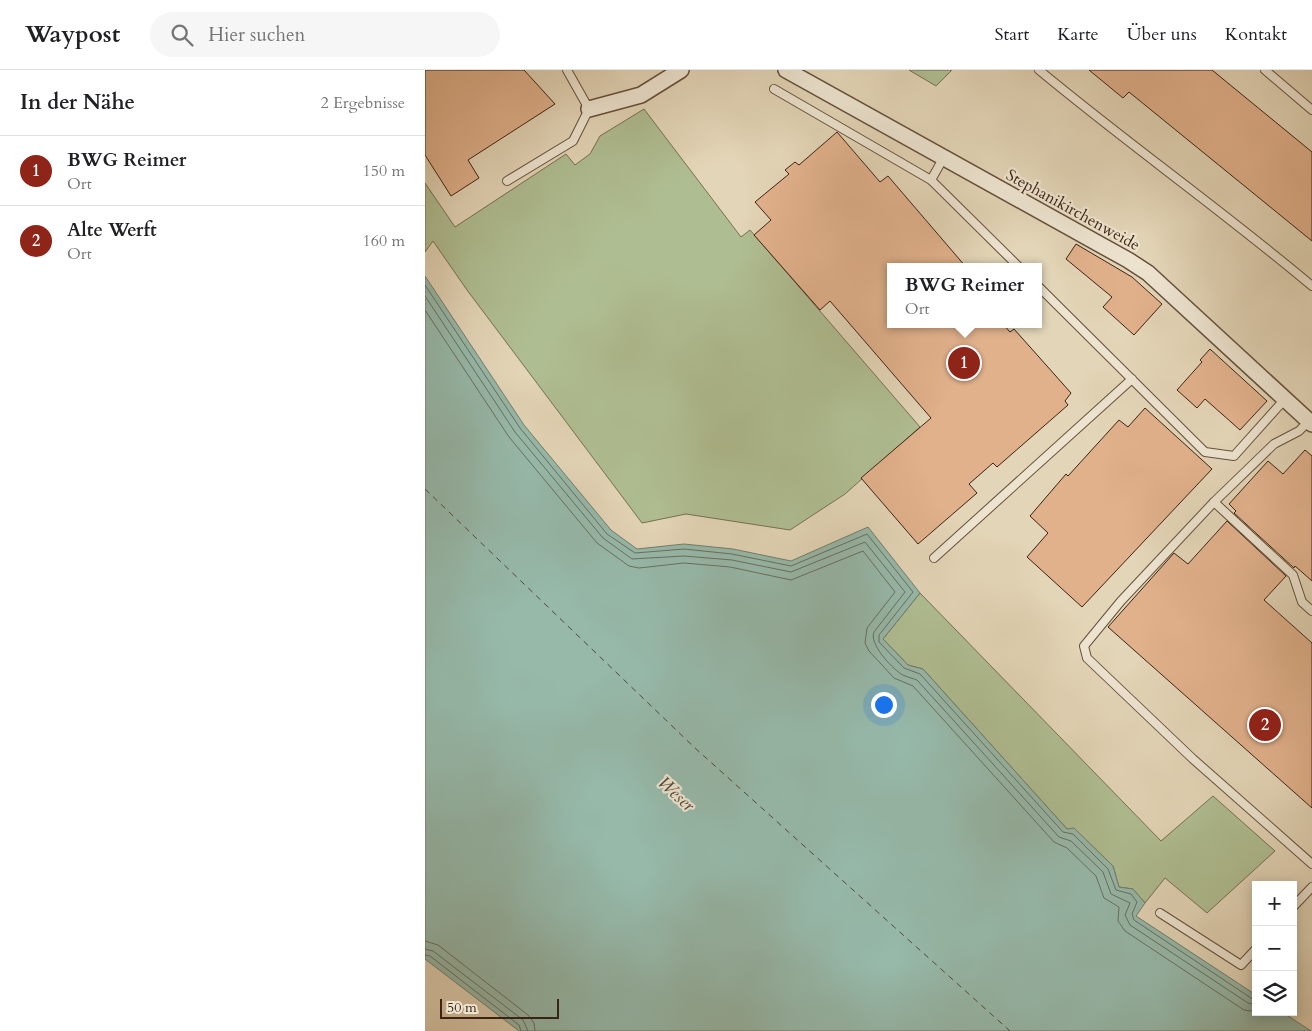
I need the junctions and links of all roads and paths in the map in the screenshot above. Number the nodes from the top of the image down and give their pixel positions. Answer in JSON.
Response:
{"nodes":[{"id":1,"x":567,"y":70,"type":"edge"},
{"id":2,"x":681,"y":70,"type":"edge"},
{"id":3,"x":786,"y":70,"type":"edge"},
{"id":4,"x":1039,"y":70,"type":"edge"},
{"id":5,"x":1265,"y":70,"type":"edge"},
{"id":6,"x":774,"y":89,"type":"dead end"},
{"id":7,"x":589,"y":109,"type":"junction"},
{"id":8,"x":1312,"y":110,"type":"edge"},
{"id":9,"x":944,"y":157,"type":"junction"},
{"id":10,"x":931,"y":180,"type":"junction"},
{"id":11,"x":507,"y":181,"type":"dead end"},
{"id":12,"x":1015,"y":263,"type":"edge"},
{"id":13,"x":1312,"y":286,"type":"edge"},
{"id":14,"x":1042,"y":290,"type":"edge"},
{"id":15,"x":1132,"y":379,"type":"junction"},
{"id":16,"x":1285,"y":399,"type":"junction"},
{"id":17,"x":1310,"y":422,"type":"edge"},
{"id":18,"x":1214,"y":502,"type":"junction"},
{"id":19,"x":934,"y":558,"type":"dead end"},
{"id":20,"x":1312,"y":611,"type":"edge"},
{"id":21,"x":1312,"y":864,"type":"edge"},
{"id":22,"x":1312,"y":887,"type":"edge"},
{"id":23,"x":1297,"y":903,"type":"edge"},
{"id":24,"x":1160,"y":913,"type":"dead end"},
{"id":25,"x":1252,"y":953,"type":"edge"}],
"edges":[{"from":1,"to":7,"type":"lane"},
{"from":2,"to":7,"type":"street"},
{"from":3,"to":9,"type":"street","name":"Stephanikirchenweide"},
{"from":4,"to":13,"type":"lane"},
{"from":5,"to":8,"type":"lane"},
{"from":6,"to":10,"type":"lane"},
{"from":7,"to":11,"type":"lane"},
{"from":9,"to":10,"type":"lane"},
{"from":9,"to":16,"type":"street","name":"Stephanikirchenweide"},
{"from":10,"to":12,"type":"lane"},
{"from":14,"to":15,"type":"lane"},
{"from":15,"to":16,"type":"lane"},
{"from":15,"to":19,"type":"lane"},
{"from":16,"to":17,"type":"street","name":"Stephanikirchenweide"},
{"from":17,"to":18,"type":"lane"},
{"from":18,"to":20,"type":"lane"},
{"from":18,"to":21,"type":"lane"},
{"from":22,"to":23,"type":"lane"},
{"from":24,"to":25,"type":"lane"}]}
